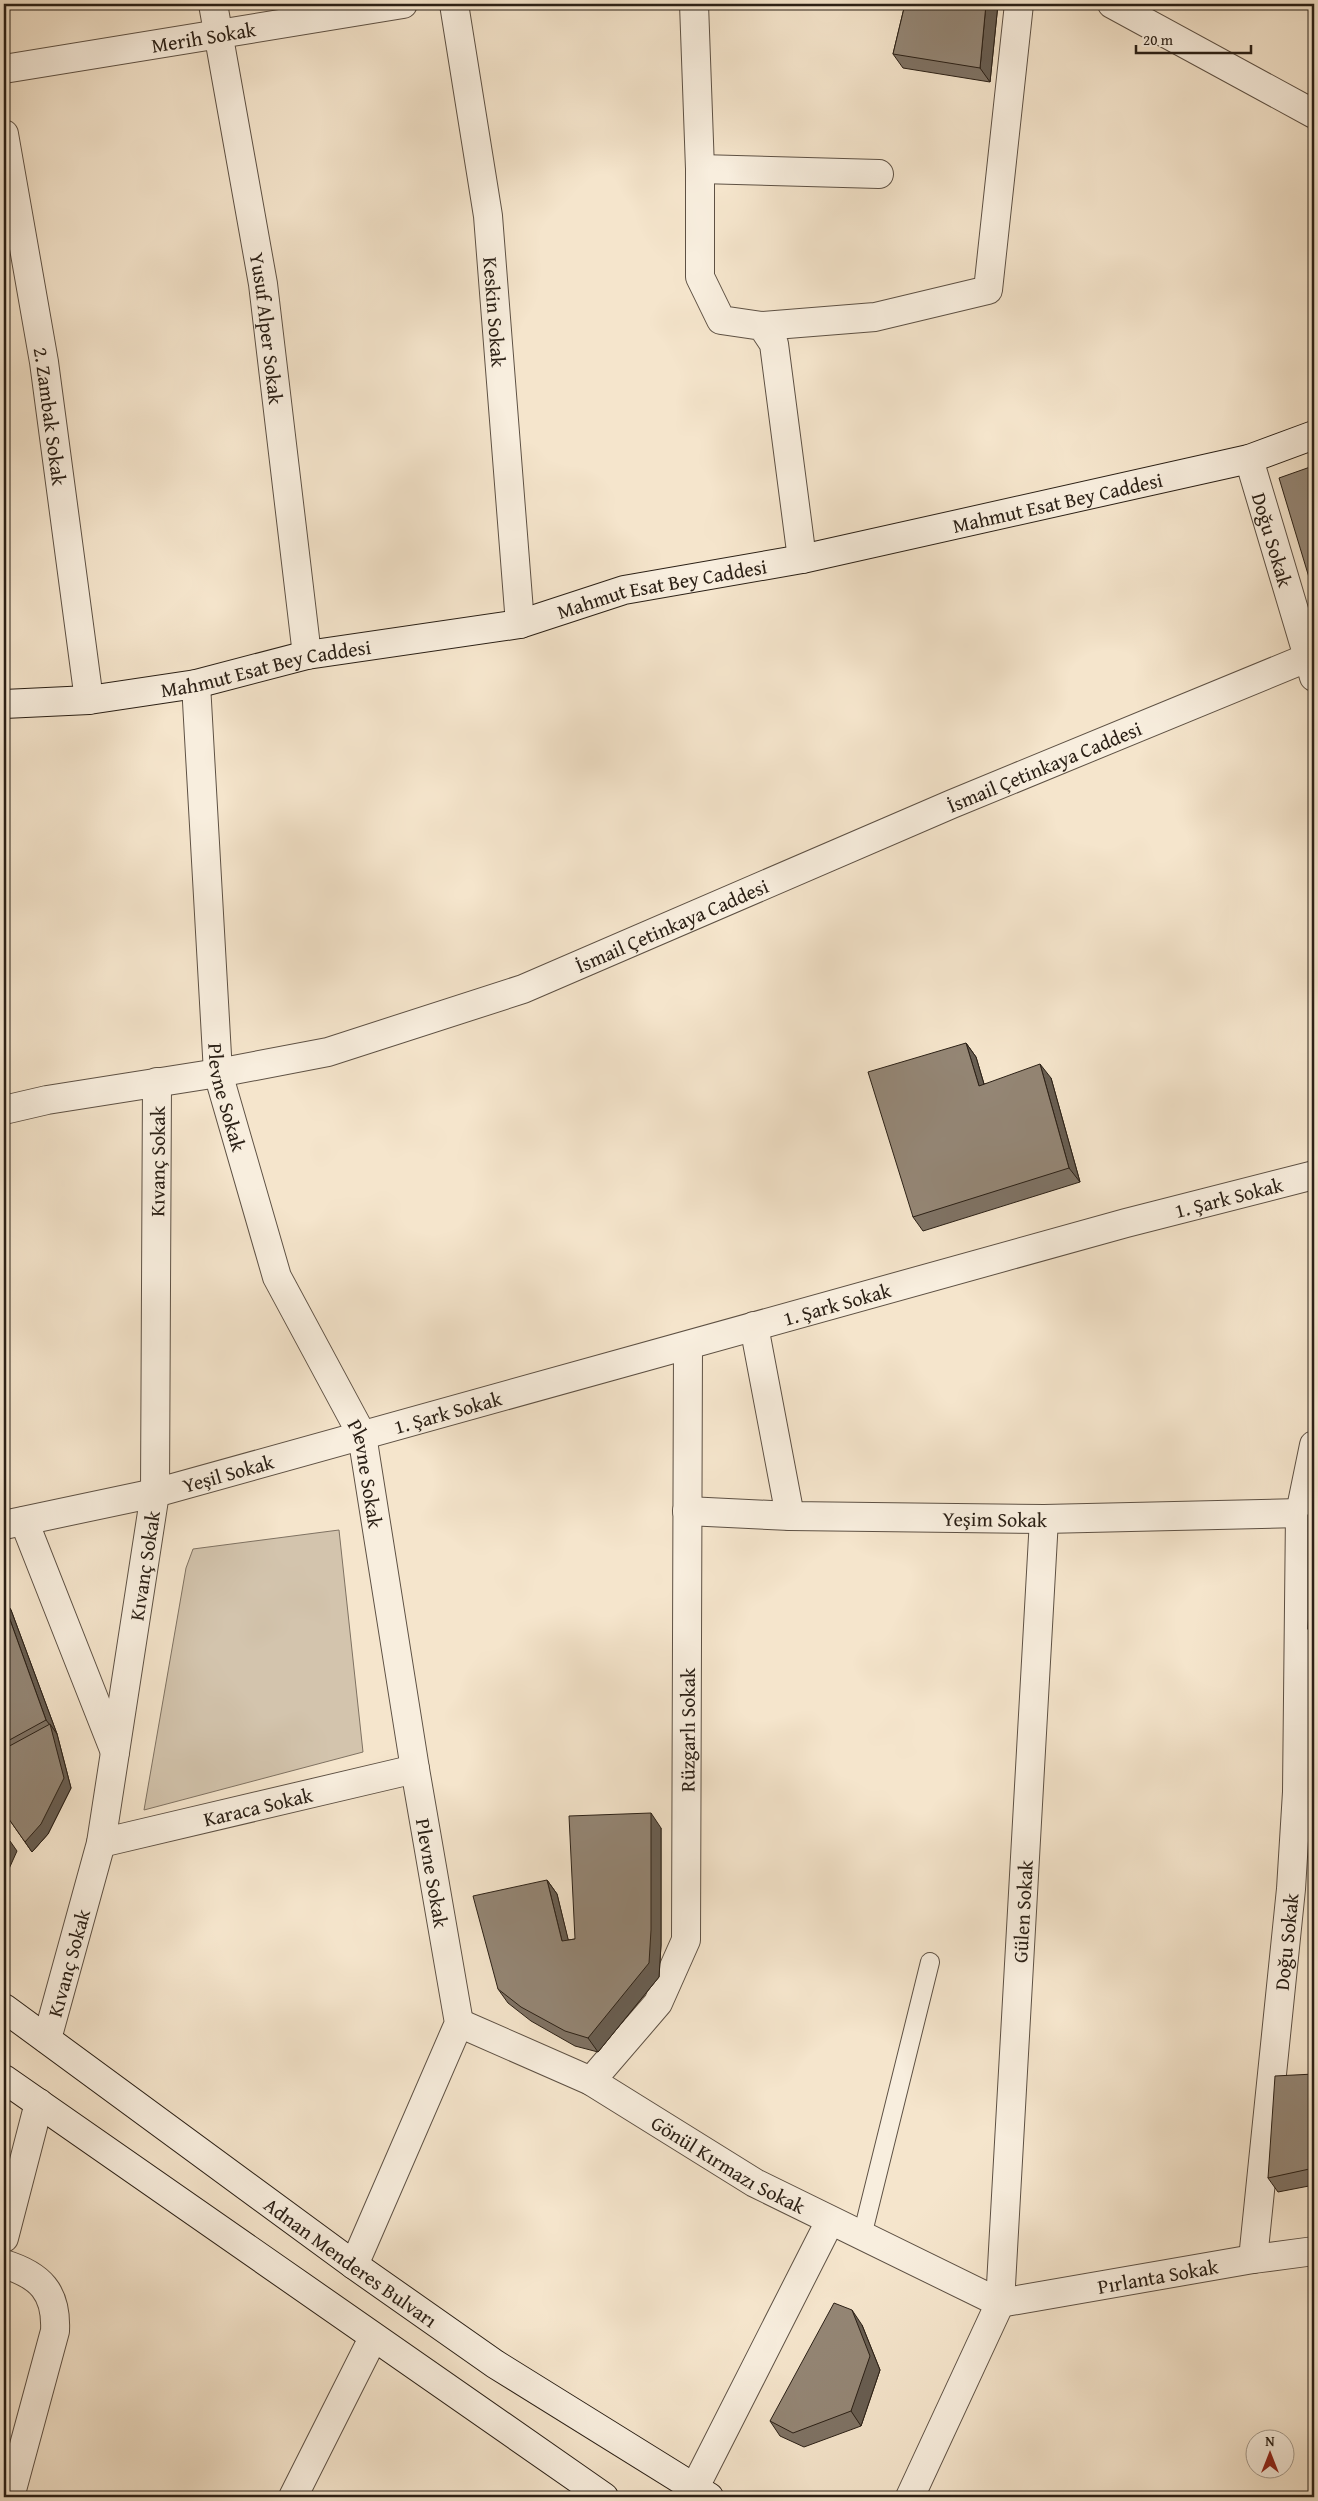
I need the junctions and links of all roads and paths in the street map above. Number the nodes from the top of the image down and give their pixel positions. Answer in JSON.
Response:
{"nodes":[{"id":1,"x":213,"y":4,"type":"edge"},
{"id":2,"x":404,"y":4,"type":"edge"},
{"id":3,"x":454,"y":4,"type":"edge"},
{"id":4,"x":694,"y":4,"type":"edge"},
{"id":5,"x":1019,"y":4,"type":"edge"},
{"id":6,"x":1112,"y":4,"type":"edge"},
{"id":7,"x":219,"y":34,"type":"junction"},
{"id":8,"x":4,"y":70,"type":"edge"},
{"id":9,"x":1314,"y":114,"type":"edge"},
{"id":10,"x":4,"y":134,"type":"edge"},
{"id":11,"x":700,"y":169,"type":"junction"},
{"id":12,"x":879,"y":174,"type":"dead end"},
{"id":13,"x":762,"y":326,"type":"junction"},
{"id":14,"x":1314,"y":435,"type":"edge"},
{"id":15,"x":1249,"y":459,"type":"junction"},
{"id":16,"x":802,"y":560,"type":"junction"},
{"id":17,"x":520,"y":624,"type":"junction"},
{"id":18,"x":306,"y":655,"type":"junction"},
{"id":19,"x":1312,"y":663,"type":"edge"},
{"id":20,"x":196,"y":684,"type":"junction"},
{"id":21,"x":88,"y":700,"type":"junction"},
{"id":22,"x":4,"y":704,"type":"edge"},
{"id":23,"x":218,"y":1073,"type":"junction"},
{"id":24,"x":157,"y":1082,"type":"junction"},
{"id":25,"x":4,"y":1110,"type":"edge"},
{"id":26,"x":1314,"y":1175,"type":"edge"},
{"id":27,"x":754,"y":1326,"type":"junction"},
{"id":28,"x":688,"y":1346,"type":"junction"},
{"id":29,"x":362,"y":1434,"type":"junction"},
{"id":30,"x":1314,"y":1445,"type":"edge"},
{"id":31,"x":155,"y":1494,"type":"junction"},
{"id":32,"x":687,"y":1511,"type":"junction"},
{"id":33,"x":1300,"y":1513,"type":"junction"},
{"id":34,"x":790,"y":1516,"type":"junction"},
{"id":35,"x":1044,"y":1519,"type":"junction"},
{"id":36,"x":14,"y":1523,"type":"edge"},
{"id":37,"x":115,"y":1752,"type":"junction"},
{"id":38,"x":415,"y":1769,"type":"junction"},
{"id":39,"x":1306,"y":1790,"type":"edge"},
{"id":40,"x":101,"y":1843,"type":"junction"},
{"id":41,"x":930,"y":1962,"type":"dead end"},
{"id":42,"x":4,"y":2008,"type":"edge"},
{"id":43,"x":459,"y":2023,"type":"junction"},
{"id":44,"x":47,"y":2039,"type":"junction"},
{"id":45,"x":4,"y":2079,"type":"edge"},
{"id":46,"x":591,"y":2081,"type":"junction"},
{"id":47,"x":39,"y":2103,"type":"junction"},
{"id":48,"x":830,"y":2221,"type":"junction"},
{"id":49,"x":862,"y":2236,"type":"junction"},
{"id":50,"x":4,"y":2238,"type":"edge"},
{"id":51,"x":1314,"y":2251,"type":"edge"},
{"id":52,"x":1253,"y":2259,"type":"junction"},
{"id":53,"x":4,"y":2264,"type":"edge"},
{"id":54,"x":354,"y":2265,"type":"junction"},
{"id":55,"x":1000,"y":2303,"type":"junction"},
{"id":56,"x":373,"y":2338,"type":"junction"},
{"id":57,"x":702,"y":2493,"type":"edge"},
{"id":58,"x":10,"y":2497,"type":"edge"},
{"id":59,"x":293,"y":2497,"type":"edge"},
{"id":60,"x":604,"y":2497,"type":"edge"},
{"id":61,"x":910,"y":2497,"type":"edge"}],
"edges":[{"from":1,"to":7,"type":"street","name":"Yusuf Alper Sokak"},
{"from":2,"to":7,"type":"street","name":"Merih Sokak"},
{"from":3,"to":17,"type":"street","name":"Keskin Sokak"},
{"from":4,"to":11,"type":"street"},
{"from":5,"to":13,"type":"street"},
{"from":6,"to":9,"type":"street"},
{"from":7,"to":8,"type":"street","name":"Merih Sokak"},
{"from":7,"to":18,"type":"street","name":"Yusuf Alper Sokak"},
{"from":10,"to":21,"type":"street","name":"2. Zambak Sokak"},
{"from":11,"to":12,"type":"street"},
{"from":11,"to":13,"type":"street"},
{"from":13,"to":16,"type":"street"},
{"from":14,"to":15,"type":"street","name":"Mahmut Esat Bey Caddesi"},
{"from":15,"to":16,"type":"street","name":"Mahmut Esat Bey Caddesi"},
{"from":15,"to":19,"type":"street","name":"Doğu Sokak"},
{"from":16,"to":17,"type":"street","name":"Mahmut Esat Bey Caddesi"},
{"from":17,"to":18,"type":"street","name":"Mahmut Esat Bey Caddesi"},
{"from":18,"to":20,"type":"street","name":"Mahmut Esat Bey Caddesi"},
{"from":19,"to":23,"type":"street","name":"İsmail Çetinkaya Caddesi"},
{"from":20,"to":21,"type":"street","name":"Mahmut Esat Bey Caddesi"},
{"from":20,"to":23,"type":"street","name":"Plevne Sokak"},
{"from":21,"to":22,"type":"street","name":"Mahmut Esat Bey Caddesi"},
{"from":23,"to":24,"type":"street","name":"İsmail Çetinkaya Caddesi"},
{"from":23,"to":29,"type":"street","name":"Plevne Sokak"},
{"from":24,"to":25,"type":"street","name":"İsmail Çetinkaya Caddesi"},
{"from":24,"to":31,"type":"street","name":"Kıvanç Sokak"},
{"from":26,"to":27,"type":"street","name":"1. Şark Sokak"},
{"from":27,"to":28,"type":"street","name":"1. Şark Sokak"},
{"from":27,"to":34,"type":"street"},
{"from":28,"to":29,"type":"street","name":"1. Şark Sokak"},
{"from":28,"to":32,"type":"street","name":"Rüzgarlı Sokak"},
{"from":29,"to":31,"type":"street","name":"Yeşil Sokak"},
{"from":29,"to":38,"type":"street","name":"Plevne Sokak"},
{"from":30,"to":33,"type":"street","name":"Doğu Sokak"},
{"from":31,"to":36,"type":"street","name":"Yeşil Sokak"},
{"from":31,"to":37,"type":"street","name":"Kıvanç Sokak"},
{"from":32,"to":34,"type":"street","name":"Yeşim Sokak"},
{"from":32,"to":46,"type":"street","name":"Rüzgarlı Sokak"},
{"from":33,"to":35,"type":"street","name":"Yeşim Sokak"},
{"from":33,"to":39,"type":"street","name":"Doğu Sokak"},
{"from":34,"to":35,"type":"street","name":"Yeşim Sokak"},
{"from":35,"to":55,"type":"street","name":"Gülen Sokak"},
{"from":36,"to":37,"type":"street"},
{"from":37,"to":40,"type":"street","name":"Kıvanç Sokak"},
{"from":38,"to":40,"type":"street","name":"Karaca Sokak"},
{"from":38,"to":43,"type":"street","name":"Plevne Sokak"},
{"from":39,"to":52,"type":"street","name":"Doğu Sokak"},
{"from":40,"to":44,"type":"street","name":"Kıvanç Sokak"},
{"from":41,"to":49,"type":"lane"},
{"from":42,"to":44,"type":"street","name":"Adnan Menderes Bulvarı"},
{"from":43,"to":46,"type":"street","name":"Gönül Kırmazı Sokak"},
{"from":43,"to":54,"type":"street"},
{"from":44,"to":54,"type":"street","name":"Adnan Menderes Bulvarı"},
{"from":45,"to":47,"type":"street"},
{"from":46,"to":48,"type":"street","name":"Gönül Kırmazı Sokak"},
{"from":47,"to":50,"type":"street"},
{"from":47,"to":56,"type":"street"},
{"from":48,"to":49,"type":"street","name":"Gönül Kırmazı Sokak"},
{"from":48,"to":57,"type":"street"},
{"from":49,"to":55,"type":"street","name":"Gönül Kırmazı Sokak"},
{"from":51,"to":52,"type":"street","name":"Pırlanta Sokak"},
{"from":52,"to":55,"type":"street","name":"Pırlanta Sokak"},
{"from":53,"to":58,"type":"street"},
{"from":54,"to":57,"type":"street","name":"Adnan Menderes Bulvarı"},
{"from":55,"to":61,"type":"street"},
{"from":56,"to":59,"type":"street"},
{"from":56,"to":60,"type":"street"}]}
